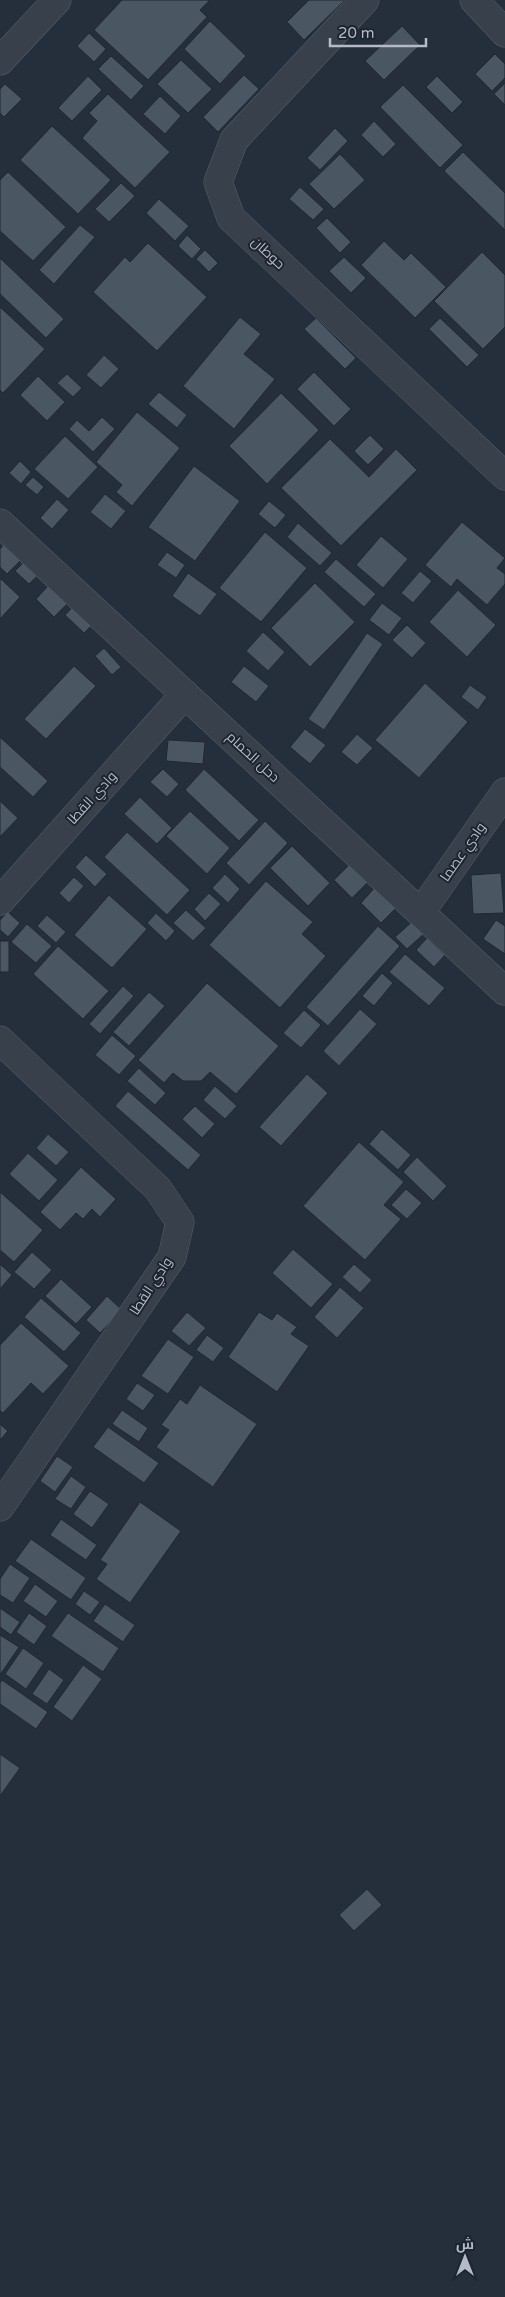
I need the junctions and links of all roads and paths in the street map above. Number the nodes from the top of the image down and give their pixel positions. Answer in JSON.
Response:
{"nodes":[{"id":1,"x":57,"y":0,"type":"edge"},
{"id":2,"x":365,"y":0,"type":"edge"},
{"id":3,"x":474,"y":0,"type":"edge"},
{"id":4,"x":505,"y":33,"type":"edge"},
{"id":5,"x":0,"y":61,"type":"edge"},
{"id":6,"x":505,"y":476,"type":"edge"},
{"id":7,"x":0,"y":523,"type":"edge"},
{"id":8,"x":184,"y":694,"type":"junction"},
{"id":9,"x":505,"y":792,"type":"edge"},
{"id":10,"x":0,"y":901,"type":"edge"},
{"id":11,"x":420,"y":912,"type":"junction"},
{"id":12,"x":505,"y":990,"type":"edge"},
{"id":13,"x":0,"y":1040,"type":"edge"},
{"id":14,"x":0,"y":1507,"type":"edge"}],
"edges":[{"from":1,"to":5,"type":"street"},
{"from":2,"to":6,"type":"street","name":"حوطان"},
{"from":3,"to":4,"type":"street"},
{"from":7,"to":8,"type":"street","name":"دحل الحمام"},
{"from":8,"to":10,"type":"street","name":"وادي القطا"},
{"from":8,"to":11,"type":"street","name":"دحل الحمام"},
{"from":9,"to":11,"type":"street","name":"وادي عصما"},
{"from":11,"to":12,"type":"street","name":"دحل الحمام"},
{"from":13,"to":14,"type":"street","name":"وادي القطا"}]}
